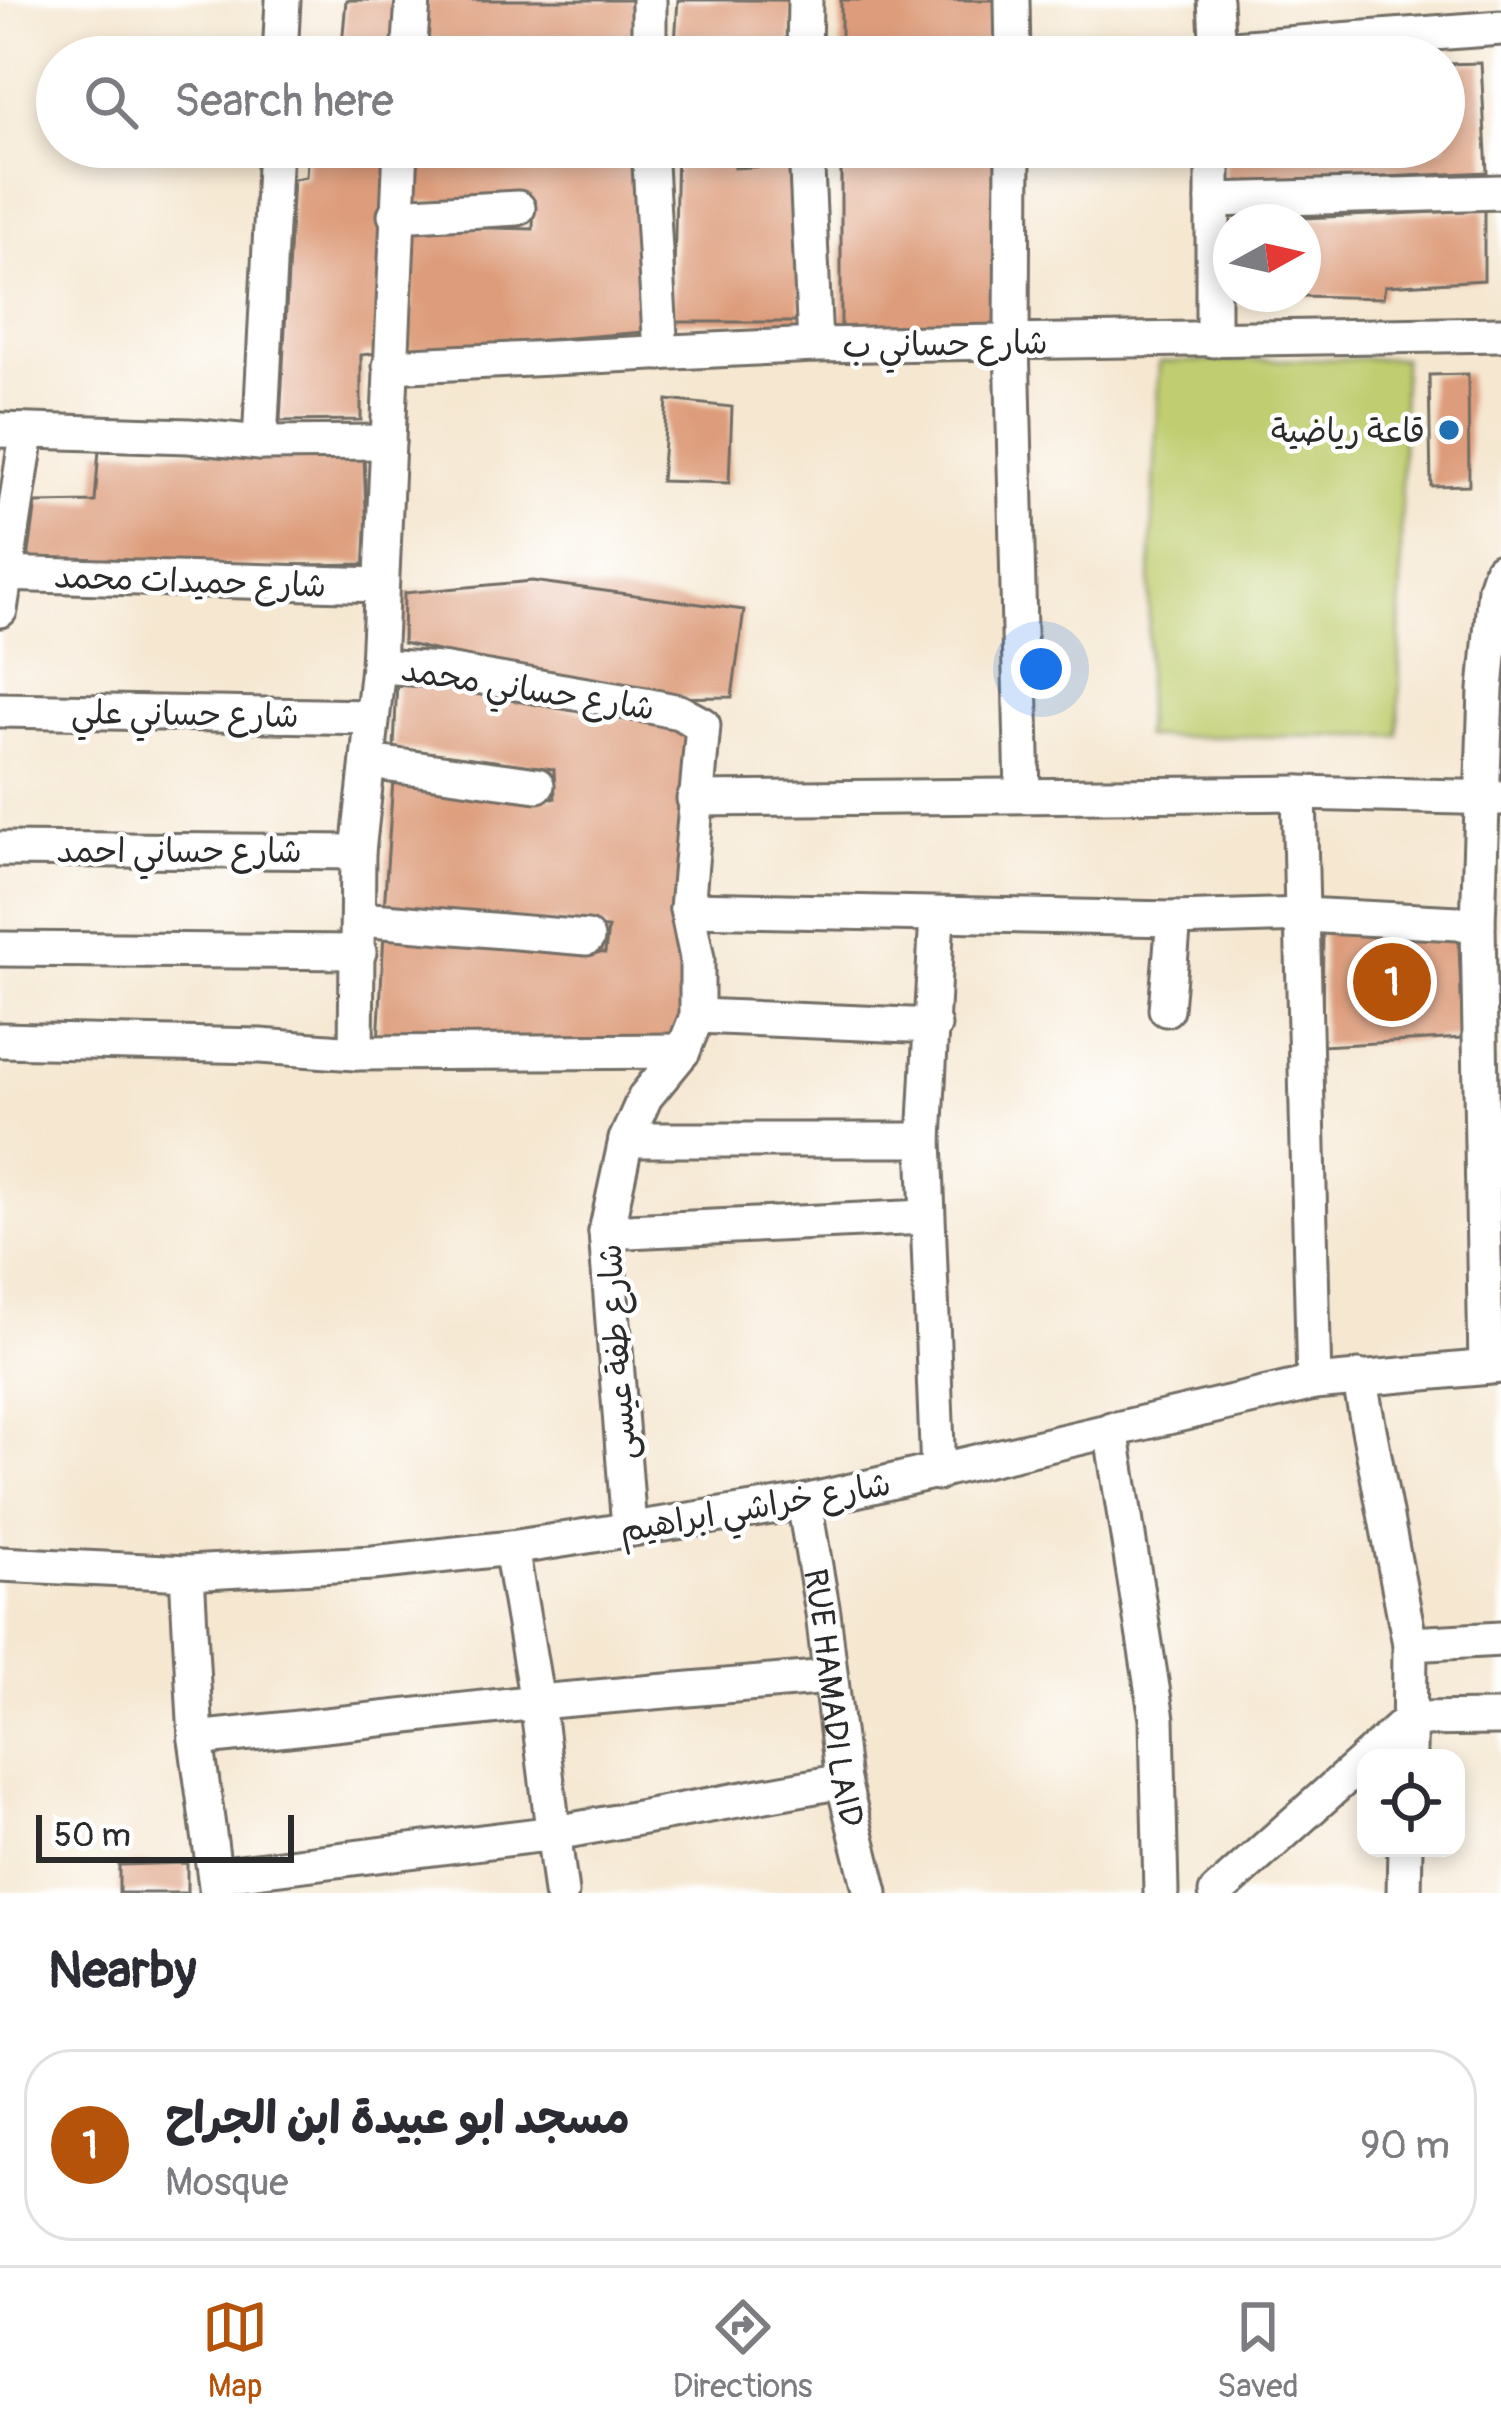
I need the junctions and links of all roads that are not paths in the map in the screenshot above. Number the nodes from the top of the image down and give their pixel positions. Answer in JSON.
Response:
{"nodes":[{"id":1,"x":283,"y":0,"type":"edge"},
{"id":2,"x":413,"y":0,"type":"edge"},
{"id":3,"x":650,"y":0,"type":"edge"},
{"id":4,"x":805,"y":0,"type":"edge"},
{"id":5,"x":1012,"y":0,"type":"edge"},
{"id":6,"x":1215,"y":0,"type":"edge"},
{"id":7,"x":1501,"y":28,"type":"edge"},
{"id":8,"x":281,"y":36,"type":"edge"},
{"id":9,"x":410,"y":36,"type":"edge"},
{"id":10,"x":649,"y":36,"type":"edge"},
{"id":11,"x":804,"y":36,"type":"edge"},
{"id":12,"x":1013,"y":36,"type":"edge"},
{"id":13,"x":1217,"y":36,"type":"edge"},
{"id":14,"x":1410,"y":36,"type":"edge"},
{"id":15,"x":274,"y":168,"type":"edge"},
{"id":16,"x":399,"y":168,"type":"edge"},
{"id":17,"x":650,"y":168,"type":"edge"},
{"id":18,"x":807,"y":168,"type":"edge"},
{"id":19,"x":1012,"y":168,"type":"edge"},
{"id":20,"x":1213,"y":168,"type":"edge"},
{"id":21,"x":1501,"y":193,"type":"edge"},
{"id":22,"x":1213,"y":200,"type":"junction"},
{"id":23,"x":518,"y":208,"type":"dead end"},
{"id":24,"x":395,"y":215,"type":"junction"},
{"id":25,"x":1501,"y":334,"type":"edge"},
{"id":26,"x":1213,"y":340,"type":"junction"},
{"id":27,"x":1012,"y":341,"type":"junction"},
{"id":28,"x":815,"y":345,"type":"junction"},
{"id":29,"x":661,"y":353,"type":"junction"},
{"id":30,"x":390,"y":366,"type":"junction"},
{"id":31,"x":14,"y":432,"type":"edge"},
{"id":32,"x":388,"y":442,"type":"junction"},
{"id":33,"x":260,"y":443,"type":"junction"},
{"id":34,"x":1501,"y":571,"type":"edge"},
{"id":35,"x":3,"y":574,"type":"edge"},
{"id":36,"x":381,"y":585,"type":"junction"},
{"id":37,"x":0,"y":610,"type":"edge"},
{"id":38,"x":378,"y":666,"type":"junction"},
{"id":39,"x":0,"y":710,"type":"edge"},
{"id":40,"x":371,"y":717,"type":"junction"},
{"id":41,"x":369,"y":762,"type":"junction"},
{"id":42,"x":537,"y":785,"type":"dead end"},
{"id":43,"x":1300,"y":793,"type":"junction"},
{"id":44,"x":1023,"y":795,"type":"junction"},
{"id":45,"x":1493,"y":797,"type":"edge"},
{"id":46,"x":694,"y":799,"type":"junction"},
{"id":47,"x":0,"y":849,"type":"edge"},
{"id":48,"x":358,"y":852,"type":"junction"},
{"id":49,"x":687,"y":909,"type":"junction"},
{"id":50,"x":937,"y":915,"type":"junction"},
{"id":51,"x":1304,"y":915,"type":"junction"},
{"id":52,"x":1174,"y":919,"type":"junction"},
{"id":53,"x":1478,"y":924,"type":"junction"},
{"id":54,"x":359,"y":936,"type":"junction"},
{"id":55,"x":587,"y":938,"type":"dead end"},
{"id":56,"x":0,"y":949,"type":"edge"},
{"id":57,"x":1166,"y":1009,"type":"dead end"},
{"id":58,"x":697,"y":1016,"type":"junction"},
{"id":59,"x":934,"y":1026,"type":"junction"},
{"id":60,"x":1491,"y":1034,"type":"edge"},
{"id":61,"x":0,"y":1040,"type":"edge"},
{"id":62,"x":682,"y":1051,"type":"junction"},
{"id":63,"x":356,"y":1053,"type":"junction"},
{"id":64,"x":626,"y":1140,"type":"junction"},
{"id":65,"x":925,"y":1140,"type":"junction"},
{"id":66,"x":926,"y":1217,"type":"junction"},
{"id":67,"x":606,"y":1232,"type":"junction"},
{"id":68,"x":1493,"y":1367,"type":"edge"},
{"id":69,"x":1358,"y":1377,"type":"junction"},
{"id":70,"x":1314,"y":1383,"type":"junction"},
{"id":71,"x":1111,"y":1429,"type":"junction"},
{"id":72,"x":938,"y":1473,"type":"junction"},
{"id":73,"x":804,"y":1502,"type":"junction"},
{"id":74,"x":629,"y":1528,"type":"junction"},
{"id":75,"x":511,"y":1548,"type":"junction"},
{"id":76,"x":0,"y":1564,"type":"edge"},
{"id":77,"x":187,"y":1574,"type":"junction"},
{"id":78,"x":1501,"y":1639,"type":"edge"},
{"id":79,"x":1410,"y":1644,"type":"junction"},
{"id":80,"x":829,"y":1677,"type":"junction"},
{"id":81,"x":537,"y":1702,"type":"junction"},
{"id":82,"x":1501,"y":1718,"type":"edge"},
{"id":83,"x":1410,"y":1719,"type":"junction"},
{"id":84,"x":196,"y":1739,"type":"junction"},
{"id":85,"x":1376,"y":1749,"type":"edge"},
{"id":86,"x":1409,"y":1749,"type":"edge"},
{"id":87,"x":1357,"y":1766,"type":"edge"},
{"id":88,"x":843,"y":1781,"type":"junction"},
{"id":89,"x":555,"y":1833,"type":"junction"},
{"id":90,"x":1406,"y":1857,"type":"edge"},
{"id":91,"x":216,"y":1884,"type":"edge"},
{"id":92,"x":561,"y":1893,"type":"edge"},
{"id":93,"x":871,"y":1893,"type":"edge"},
{"id":94,"x":1161,"y":1893,"type":"edge"},
{"id":95,"x":1216,"y":1893,"type":"edge"},
{"id":96,"x":1404,"y":1893,"type":"edge"}],
"edges":[{"from":1,"to":8,"type":"street"},
{"from":2,"to":9,"type":"street"},
{"from":3,"to":10,"type":"street"},
{"from":4,"to":11,"type":"street"},
{"from":5,"to":12,"type":"street"},
{"from":6,"to":13,"type":"street"},
{"from":7,"to":14,"type":"street"},
{"from":15,"to":33,"type":"street"},
{"from":16,"to":24,"type":"street","name":"شارع حساني محمد"},
{"from":17,"to":29,"type":"street"},
{"from":18,"to":28,"type":"street"},
{"from":19,"to":27,"type":"street"},
{"from":20,"to":22,"type":"street"},
{"from":21,"to":22,"type":"street"},
{"from":22,"to":26,"type":"street"},
{"from":23,"to":24,"type":"street"},
{"from":24,"to":30,"type":"street","name":"شارع حساني محمد"},
{"from":25,"to":26,"type":"street","name":"شارع حساني ب"},
{"from":26,"to":27,"type":"street","name":"شارع حساني ب"},
{"from":27,"to":28,"type":"street","name":"شارع حساني ب"},
{"from":27,"to":44,"type":"street"},
{"from":28,"to":29,"type":"street","name":"شارع حساني ب"},
{"from":29,"to":30,"type":"street","name":"شارع حساني ب"},
{"from":30,"to":32,"type":"street","name":"شارع حساني محمد"},
{"from":31,"to":33,"type":"street"},
{"from":31,"to":35,"type":"street"},
{"from":32,"to":33,"type":"street"},
{"from":32,"to":36,"type":"street","name":"شارع حساني محمد"},
{"from":34,"to":45,"type":"street"},
{"from":35,"to":36,"type":"street","name":"شارع حميدات محمد"},
{"from":35,"to":37,"type":"street"},
{"from":36,"to":38,"type":"street","name":"شارع حساني محمد"},
{"from":38,"to":40,"type":"street","name":"شارع حساني محمد"},
{"from":38,"to":46,"type":"street","name":"شارع حساني محمد"},
{"from":39,"to":40,"type":"street","name":"شارع حساني علي"},
{"from":40,"to":41,"type":"street","name":"شارع حساني محمد"},
{"from":41,"to":42,"type":"street"},
{"from":41,"to":48,"type":"street","name":"شارع حساني محمد"},
{"from":43,"to":44,"type":"street"},
{"from":43,"to":45,"type":"street"},
{"from":43,"to":51,"type":"street"},
{"from":44,"to":46,"type":"street"},
{"from":45,"to":53,"type":"street"},
{"from":46,"to":49,"type":"street","name":"شارع حساني محمد"},
{"from":47,"to":48,"type":"street","name":"شارع حساني احمد"},
{"from":48,"to":54,"type":"street","name":"شارع حساني محمد"},
{"from":49,"to":50,"type":"street"},
{"from":49,"to":58,"type":"street","name":"شارع حساني محمد"},
{"from":50,"to":52,"type":"street"},
{"from":50,"to":59,"type":"street"},
{"from":51,"to":52,"type":"street"},
{"from":51,"to":53,"type":"street"},
{"from":51,"to":70,"type":"street"},
{"from":52,"to":57,"type":"street"},
{"from":53,"to":60,"type":"street"},
{"from":54,"to":55,"type":"street"},
{"from":54,"to":56,"type":"street"},
{"from":54,"to":63,"type":"street","name":"شارع حساني محمد"},
{"from":58,"to":59,"type":"street"},
{"from":58,"to":62,"type":"street","name":"شارع حساني محمد"},
{"from":59,"to":65,"type":"street"},
{"from":60,"to":68,"type":"street"},
{"from":61,"to":63,"type":"street"},
{"from":62,"to":63,"type":"street"},
{"from":62,"to":64,"type":"street","name":"شارع طفة عيسى"},
{"from":64,"to":65,"type":"street"},
{"from":64,"to":67,"type":"street","name":"شارع طفة عيسى"},
{"from":65,"to":66,"type":"street"},
{"from":66,"to":67,"type":"street"},
{"from":66,"to":72,"type":"street"},
{"from":67,"to":74,"type":"street","name":"شارع طفة عيسى"},
{"from":68,"to":69,"type":"street","name":"شارع خراشي ابراهيم"},
{"from":69,"to":70,"type":"street","name":"شارع خراشي ابراهيم"},
{"from":69,"to":79,"type":"street"},
{"from":70,"to":71,"type":"street","name":"شارع خراشي ابراهيم"},
{"from":71,"to":72,"type":"street","name":"شارع خراشي ابراهيم"},
{"from":71,"to":94,"type":"street"},
{"from":72,"to":73,"type":"street","name":"شارع خراشي ابراهيم"},
{"from":73,"to":74,"type":"street","name":"شارع خراشي ابراهيم"},
{"from":73,"to":80,"type":"street","name":"RUE HAMADI LAID"},
{"from":74,"to":75,"type":"street","name":"شارع خراشي ابراهيم"},
{"from":75,"to":77,"type":"street","name":"شارع خراشي ابراهيم"},
{"from":75,"to":81,"type":"street"},
{"from":76,"to":77,"type":"street","name":"شارع خراشي ابراهيم"},
{"from":77,"to":84,"type":"street"},
{"from":78,"to":79,"type":"street"},
{"from":79,"to":83,"type":"street"},
{"from":80,"to":81,"type":"street"},
{"from":80,"to":88,"type":"street","name":"RUE HAMADI LAID"},
{"from":81,"to":84,"type":"street"},
{"from":81,"to":89,"type":"street"},
{"from":82,"to":83,"type":"street"},
{"from":83,"to":85,"type":"street"},
{"from":83,"to":86,"type":"street"},
{"from":84,"to":91,"type":"street"},
{"from":87,"to":95,"type":"street"},
{"from":88,"to":89,"type":"street"},
{"from":88,"to":93,"type":"street","name":"RUE HAMADI LAID"},
{"from":89,"to":91,"type":"street"},
{"from":89,"to":92,"type":"street"},
{"from":90,"to":96,"type":"street"}]}
